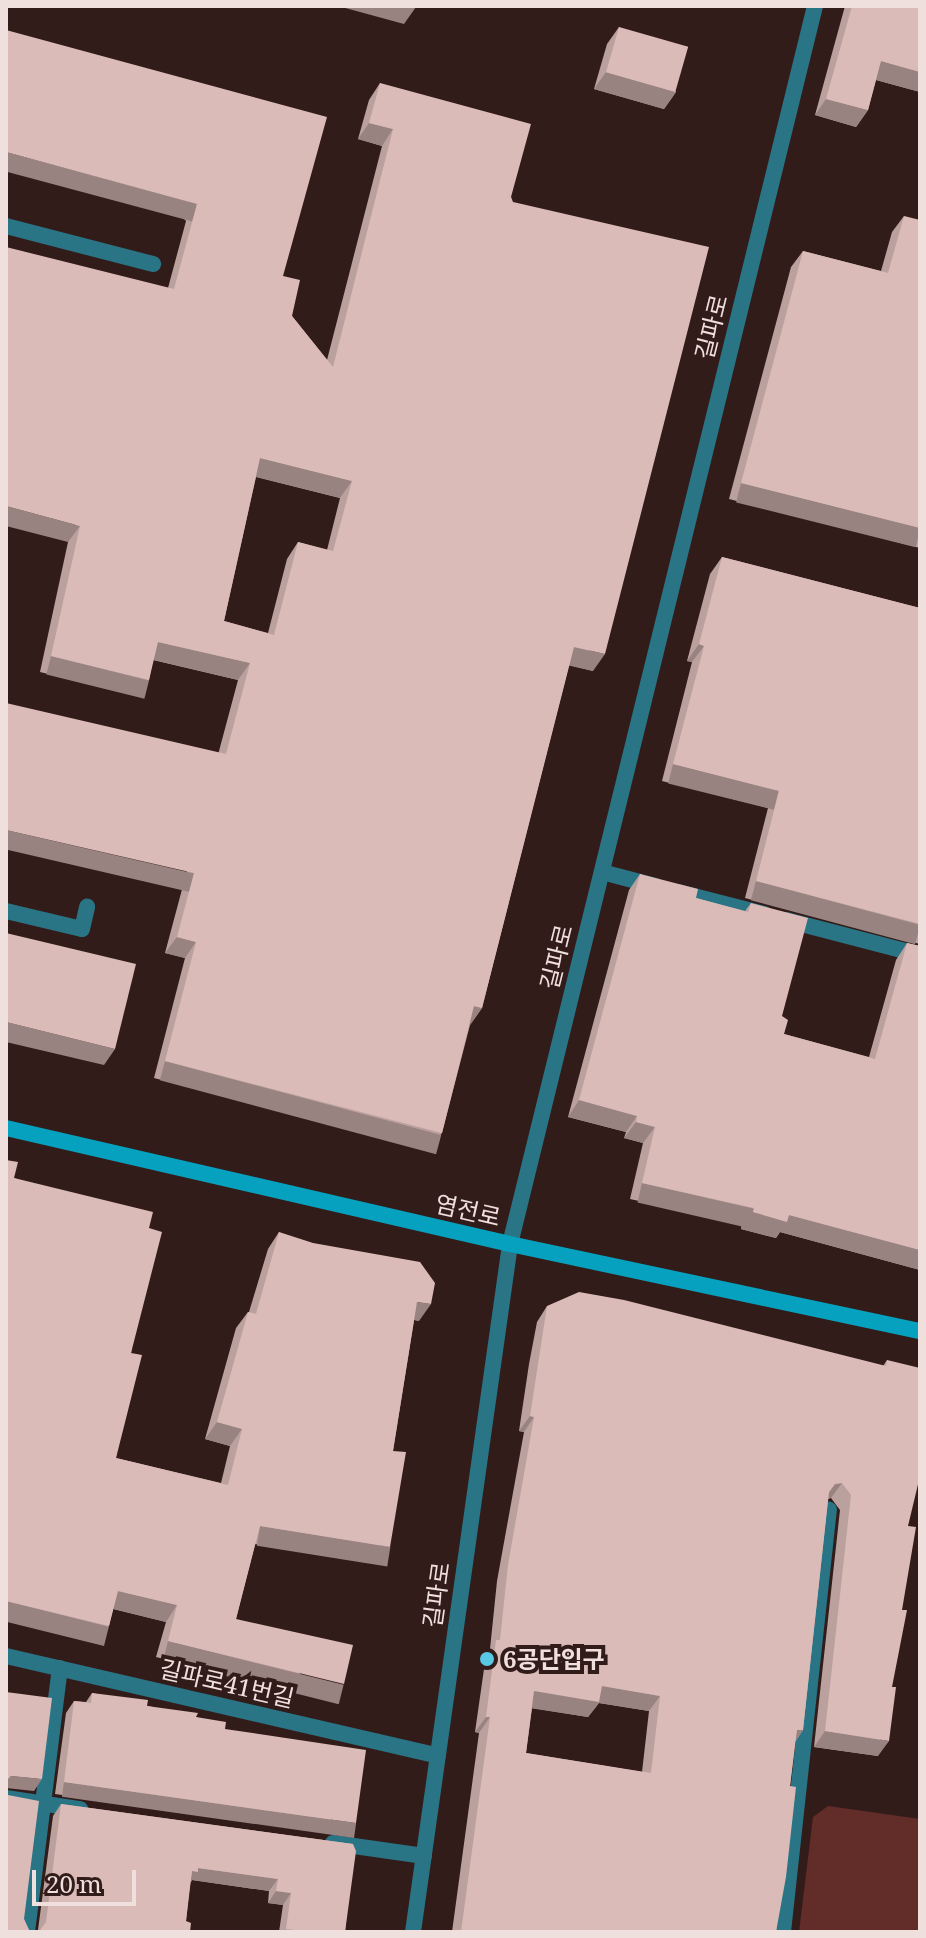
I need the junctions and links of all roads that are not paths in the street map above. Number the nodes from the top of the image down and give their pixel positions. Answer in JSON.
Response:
{"nodes":[{"id":1,"x":815,"y":6,"type":"edge"},
{"id":2,"x":6,"y":226,"type":"edge"},
{"id":3,"x":153,"y":264,"type":"dead end"},
{"id":4,"x":602,"y":872,"type":"junction"},
{"id":5,"x":87,"y":907,"type":"dead end"},
{"id":6,"x":6,"y":911,"type":"edge"},
{"id":7,"x":920,"y":955,"type":"edge"},
{"id":8,"x":6,"y":1128,"type":"edge"},
{"id":9,"x":510,"y":1244,"type":"junction"},
{"id":10,"x":920,"y":1331,"type":"edge"},
{"id":11,"x":829,"y":1509,"type":"edge"},
{"id":12,"x":6,"y":1656,"type":"edge"},
{"id":13,"x":60,"y":1668,"type":"junction"},
{"id":14,"x":438,"y":1756,"type":"junction"},
{"id":15,"x":6,"y":1798,"type":"edge"},
{"id":16,"x":43,"y":1804,"type":"junction"},
{"id":17,"x":104,"y":1812,"type":"edge"},
{"id":18,"x":317,"y":1841,"type":"edge"},
{"id":19,"x":424,"y":1856,"type":"junction"},
{"id":20,"x":27,"y":1932,"type":"edge"},
{"id":21,"x":413,"y":1932,"type":"edge"},
{"id":22,"x":783,"y":1932,"type":"edge"}],
"edges":[{"from":1,"to":4,"type":"street","name":"길파로"},
{"from":2,"to":3,"type":"street"},
{"from":4,"to":7,"type":"street"},
{"from":4,"to":9,"type":"street","name":"길파로"},
{"from":5,"to":6,"type":"street"},
{"from":8,"to":9,"type":"street","name":"염전로"},
{"from":9,"to":10,"type":"street","name":"염전로"},
{"from":9,"to":14,"type":"street","name":"길파로"},
{"from":11,"to":22,"type":"street"},
{"from":12,"to":13,"type":"street","name":"길파로41번길"},
{"from":13,"to":14,"type":"street","name":"길파로41번길"},
{"from":13,"to":16,"type":"street"},
{"from":14,"to":19,"type":"street","name":"길파로"},
{"from":15,"to":16,"type":"street"},
{"from":16,"to":17,"type":"street"},
{"from":16,"to":20,"type":"street"},
{"from":18,"to":19,"type":"street"},
{"from":19,"to":21,"type":"street","name":"길파로"}]}
